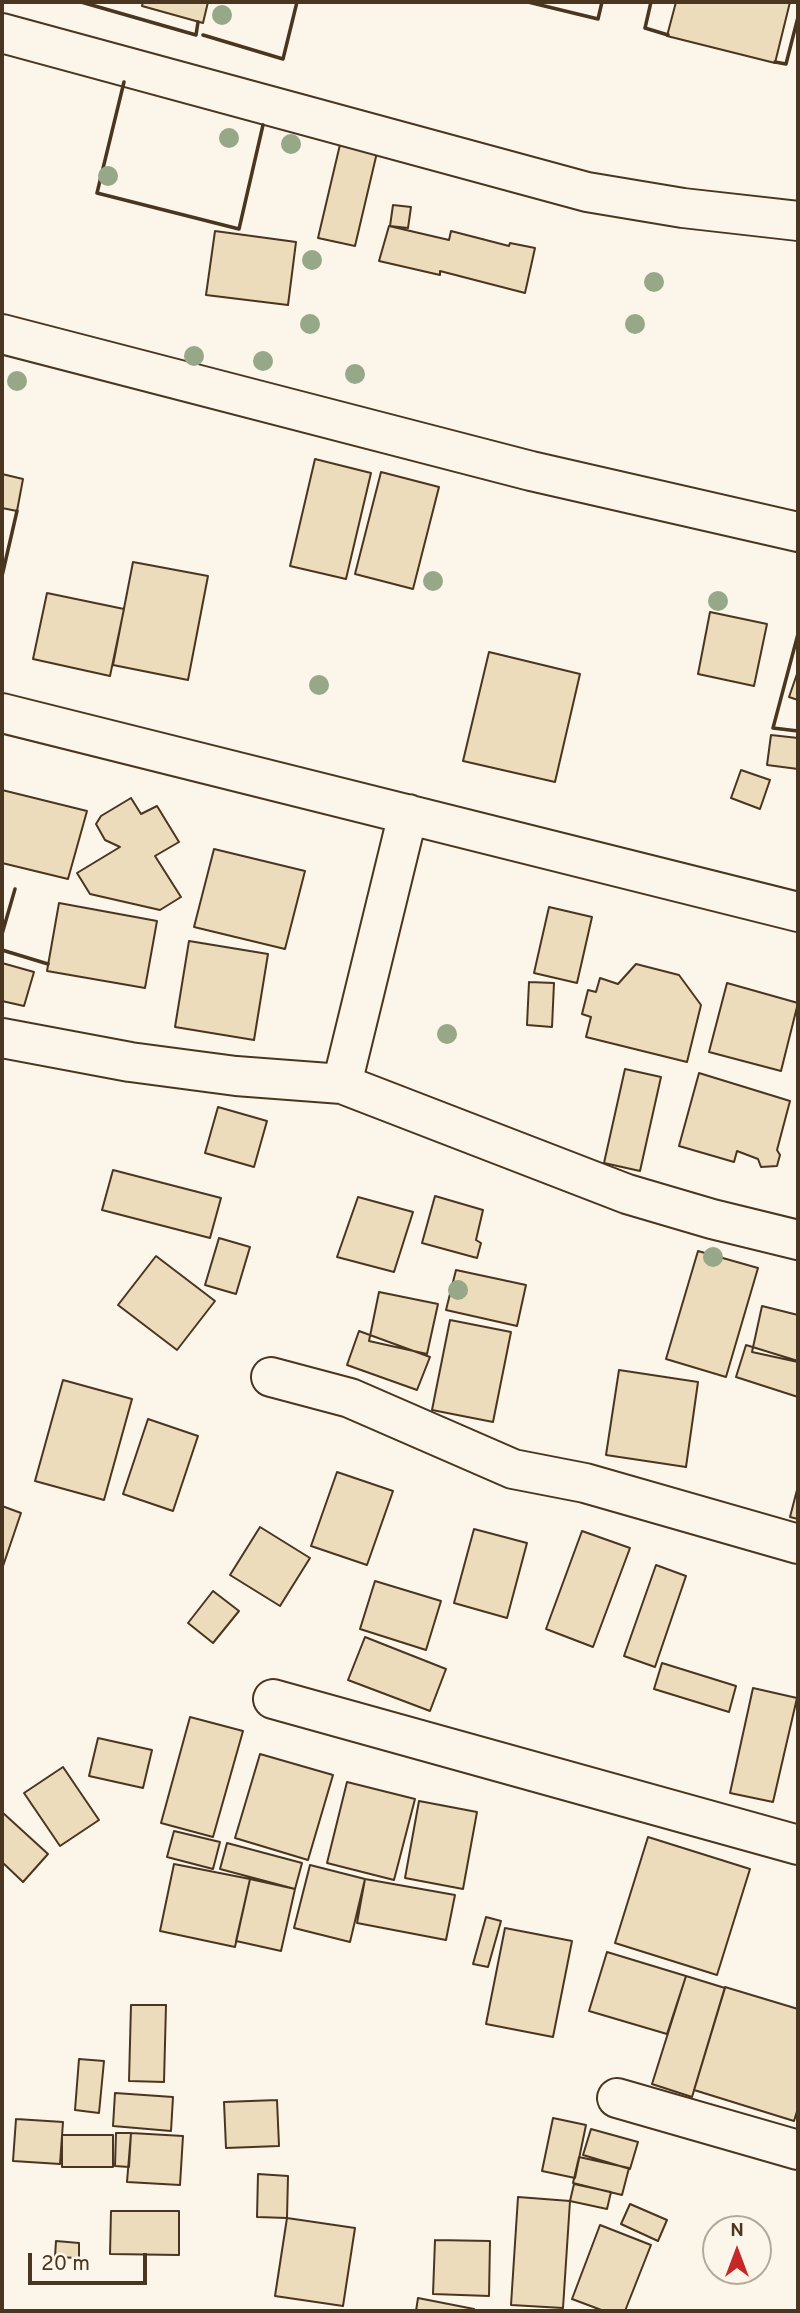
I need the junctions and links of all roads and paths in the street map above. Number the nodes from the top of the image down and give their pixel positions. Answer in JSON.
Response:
{"nodes":[{"id":1,"x":2,"y":33,"type":"edge"},
{"id":2,"x":798,"y":221,"type":"edge"},
{"id":3,"x":2,"y":334,"type":"edge"},
{"id":4,"x":798,"y":532,"type":"edge"},
{"id":5,"x":2,"y":713,"type":"edge"},
{"id":6,"x":408,"y":814,"type":"junction"},
{"id":7,"x":798,"y":912,"type":"edge"},
{"id":8,"x":2,"y":1038,"type":"edge"},
{"id":9,"x":342,"y":1084,"type":"junction"},
{"id":10,"x":798,"y":1240,"type":"edge"},
{"id":11,"x":271,"y":1377,"type":"dead end"},
{"id":12,"x":798,"y":1544,"type":"edge"},
{"id":13,"x":273,"y":1699,"type":"dead end"},
{"id":14,"x":798,"y":1844,"type":"edge"},
{"id":15,"x":617,"y":2098,"type":"dead end"},
{"id":16,"x":798,"y":2150,"type":"edge"}],
"edges":[{"from":1,"to":2,"type":"street"},
{"from":3,"to":4,"type":"street"},
{"from":5,"to":6,"type":"street"},
{"from":6,"to":7,"type":"street"},
{"from":6,"to":9,"type":"street"},
{"from":8,"to":9,"type":"street"},
{"from":9,"to":10,"type":"street"},
{"from":11,"to":12,"type":"street"},
{"from":13,"to":14,"type":"street"},
{"from":15,"to":16,"type":"street"}]}
